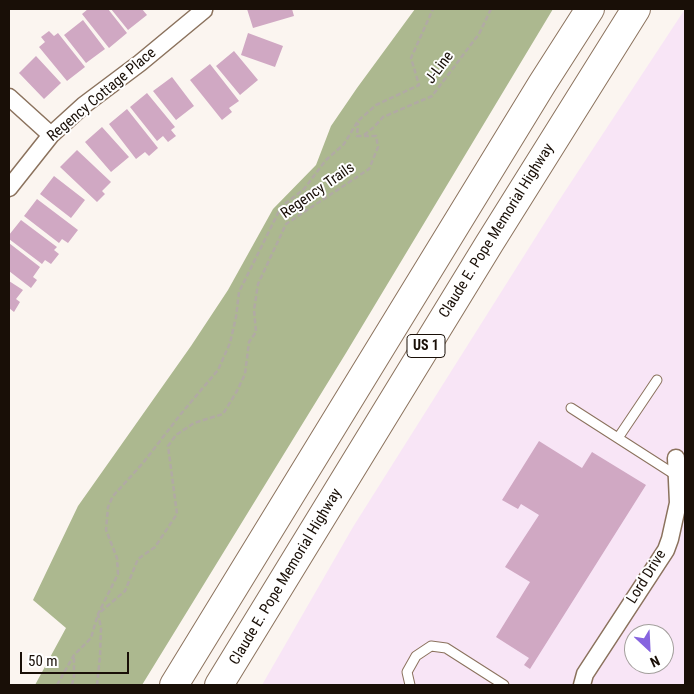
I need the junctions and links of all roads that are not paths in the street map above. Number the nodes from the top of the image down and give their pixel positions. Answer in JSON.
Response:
{"nodes":[{"id":1,"x":590,"y":9,"type":"edge"},
{"id":2,"x":636,"y":9,"type":"edge"},
{"id":3,"x":204,"y":10,"type":"dead end"},
{"id":4,"x":9,"y":96,"type":"edge"},
{"id":5,"x":51,"y":135,"type":"junction"},
{"id":6,"x":9,"y":188,"type":"edge"},
{"id":7,"x":658,"y":380,"type":"dead end"},
{"id":8,"x":571,"y":408,"type":"dead end"},
{"id":9,"x":618,"y":438,"type":"junction"},
{"id":10,"x":676,"y":458,"type":"dead end"},
{"id":11,"x":677,"y":476,"type":"junction"},
{"id":12,"x":174,"y":685,"type":"edge"},
{"id":13,"x":219,"y":685,"type":"edge"},
{"id":14,"x":410,"y":685,"type":"edge"},
{"id":15,"x":504,"y":685,"type":"edge"},
{"id":16,"x":582,"y":685,"type":"edge"}],
"edges":[{"from":1,"to":12,"type":"highway","number":"US 1"},
{"from":2,"to":13,"type":"highway","name":"Claude E. Pope Memorial Highway","number":"US 1"},
{"from":3,"to":5,"type":"street","name":"Regency Cottage Place"},
{"from":4,"to":5,"type":"street"},
{"from":5,"to":6,"type":"street","name":"Regency Cottage Place"},
{"from":7,"to":9,"type":"lane"},
{"from":8,"to":9,"type":"lane"},
{"from":9,"to":11,"type":"lane"},
{"from":10,"to":11,"type":"street","name":"Lord Drive"},
{"from":11,"to":16,"type":"street","name":"Lord Drive"},
{"from":14,"to":15,"type":"lane"}]}
